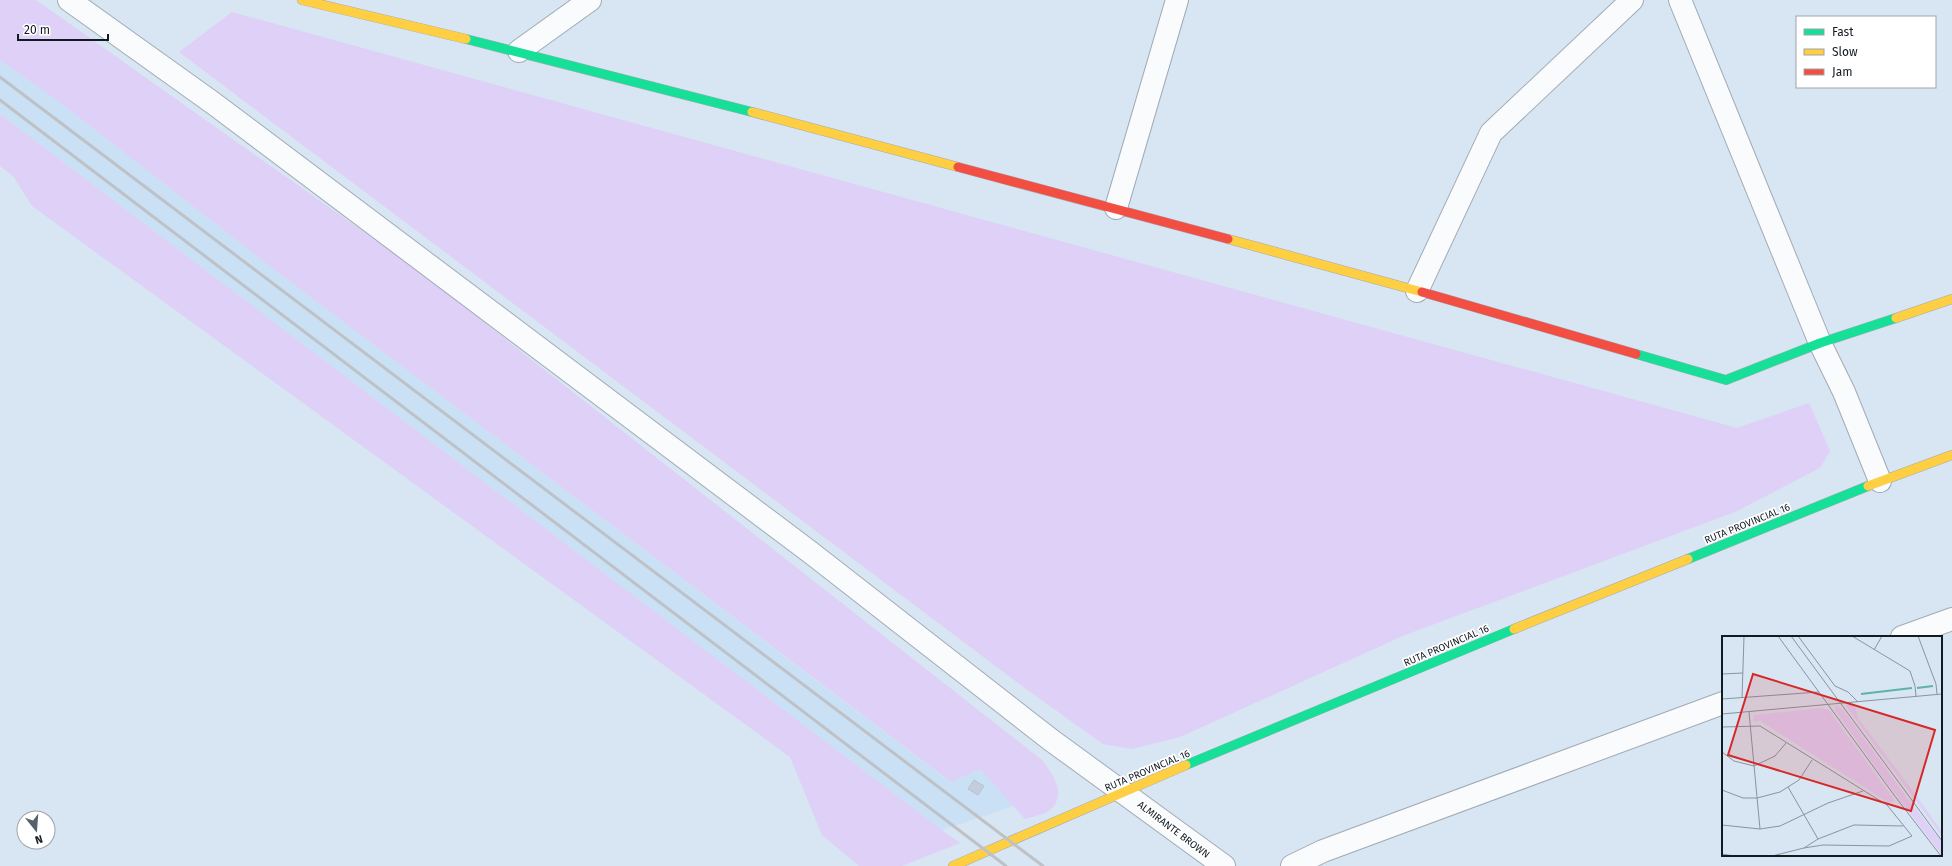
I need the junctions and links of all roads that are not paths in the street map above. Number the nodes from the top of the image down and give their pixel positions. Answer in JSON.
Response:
{"nodes":[{"id":1,"x":69,"y":0,"type":"edge"},
{"id":2,"x":302,"y":0,"type":"edge"},
{"id":3,"x":590,"y":0,"type":"edge"},
{"id":4,"x":1177,"y":0,"type":"edge"},
{"id":5,"x":1632,"y":0,"type":"edge"},
{"id":6,"x":1680,"y":0,"type":"edge"},
{"id":7,"x":519,"y":51,"type":"junction"},
{"id":8,"x":1116,"y":208,"type":"junction"},
{"id":9,"x":1418,"y":291,"type":"junction"},
{"id":10,"x":1952,"y":299,"type":"edge"},
{"id":11,"x":1820,"y":343,"type":"junction"},
{"id":12,"x":1952,"y":455,"type":"edge"},
{"id":13,"x":1880,"y":481,"type":"junction"},
{"id":14,"x":1952,"y":619,"type":"edge"},
{"id":15,"x":1905,"y":636,"type":"edge"},
{"id":16,"x":1722,"y":703,"type":"edge"},
{"id":17,"x":1123,"y":791,"type":"junction"},
{"id":18,"x":953,"y":866,"type":"edge"},
{"id":19,"x":1224,"y":866,"type":"edge"},
{"id":20,"x":1292,"y":866,"type":"edge"}],
"edges":[{"from":1,"to":17,"type":"street","name":"ALMIRANTE BROWN"},
{"from":2,"to":7,"type":"street"},
{"from":3,"to":7,"type":"street"},
{"from":4,"to":8,"type":"street"},
{"from":5,"to":9,"type":"street"},
{"from":6,"to":11,"type":"street"},
{"from":7,"to":8,"type":"street"},
{"from":8,"to":9,"type":"street"},
{"from":9,"to":11,"type":"street"},
{"from":10,"to":11,"type":"street"},
{"from":11,"to":13,"type":"street"},
{"from":12,"to":13,"type":"street","name":"RUTA PROVINCIAL 16"},
{"from":13,"to":17,"type":"street","name":"RUTA PROVINCIAL 16"},
{"from":14,"to":15,"type":"street"},
{"from":16,"to":20,"type":"street"},
{"from":17,"to":18,"type":"street","name":"RUTA PROVINCIAL 16"},
{"from":17,"to":19,"type":"street","name":"ALMIRANTE BROWN"}]}
